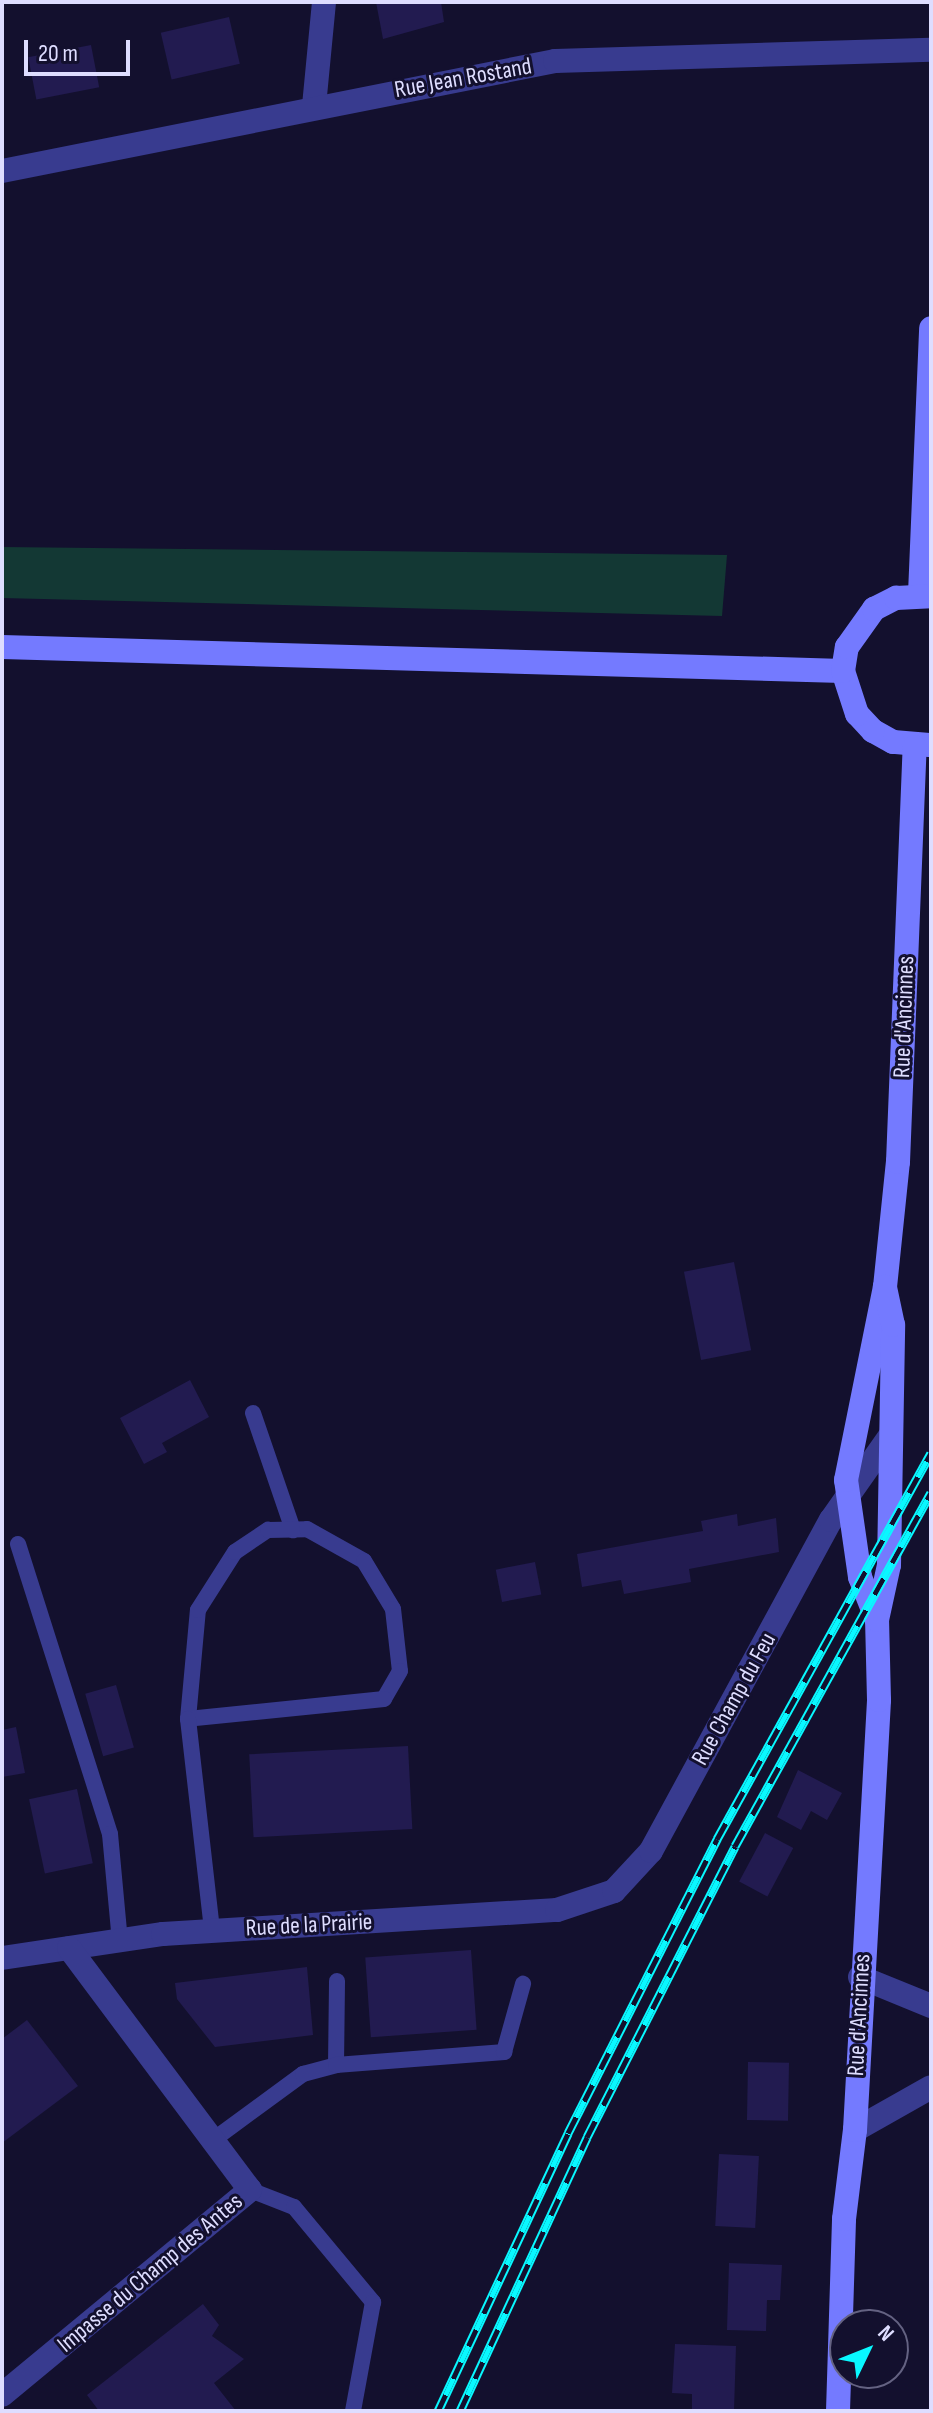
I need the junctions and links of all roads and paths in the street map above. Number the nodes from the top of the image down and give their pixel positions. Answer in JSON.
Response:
{"nodes":[{"id":1,"x":324,"y":2,"type":"edge"},
{"id":2,"x":931,"y":50,"type":"edge"},
{"id":3,"x":314,"y":106,"type":"junction"},
{"id":4,"x":2,"y":171,"type":"edge"},
{"id":5,"x":931,"y":328,"type":"edge"},
{"id":6,"x":925,"y":595,"type":"edge"},
{"id":7,"x":2,"y":647,"type":"edge"},
{"id":8,"x":843,"y":671,"type":"junction"},
{"id":9,"x":923,"y":746,"type":"edge"},
{"id":10,"x":885,"y":1287,"type":"junction"},
{"id":11,"x":253,"y":1413,"type":"dead end"},
{"id":12,"x":890,"y":1436,"type":"junction"},
{"id":13,"x":847,"y":1503,"type":"junction"},
{"id":14,"x":293,"y":1530,"type":"junction"},
{"id":15,"x":18,"y":1544,"type":"dead end"},
{"id":16,"x":877,"y":1620,"type":"junction"},
{"id":17,"x":188,"y":1719,"type":"junction"},
{"id":18,"x":614,"y":1891,"type":"joint"},
{"id":19,"x":212,"y":1931,"type":"junction"},
{"id":20,"x":120,"y":1941,"type":"junction"},
{"id":21,"x":69,"y":1948,"type":"junction"},
{"id":22,"x":2,"y":1958,"type":"edge"},
{"id":23,"x":860,"y":1977,"type":"junction"},
{"id":24,"x":337,"y":1981,"type":"dead end"},
{"id":25,"x":523,"y":1984,"type":"dead end"},
{"id":26,"x":931,"y":2006,"type":"edge"},
{"id":27,"x":336,"y":2065,"type":"junction"},
{"id":28,"x":931,"y":2087,"type":"edge"},
{"id":29,"x":855,"y":2130,"type":"junction"},
{"id":30,"x":213,"y":2140,"type":"junction"},
{"id":31,"x":250,"y":2190,"type":"junction"},
{"id":32,"x":2,"y":2395,"type":"edge"},
{"id":33,"x":353,"y":2411,"type":"edge"},
{"id":34,"x":838,"y":2411,"type":"edge"}],
"edges":[{"from":1,"to":3,"type":"street"},
{"from":2,"to":3,"type":"street","name":"Rue Jean Rostand"},
{"from":3,"to":4,"type":"street","name":"Rue Jean Rostand"},
{"from":5,"to":6,"type":"main road"},
{"from":6,"to":8,"type":"main road"},
{"from":7,"to":8,"type":"main road"},
{"from":8,"to":9,"type":"main road"},
{"from":9,"to":10,"type":"main road","name":"Rue d'Ancinnes"},
{"from":10,"to":12,"type":"main road","name":"Rue d'Ancinnes"},
{"from":10,"to":13,"type":"main road","name":"Rue d'Ancinnes"},
{"from":11,"to":14,"type":"lane"},
{"from":12,"to":13,"type":"street","name":"Rue Champ du Feu"},
{"from":12,"to":16,"type":"main road","name":"Rue d'Ancinnes"},
{"from":13,"to":16,"type":"main road","name":"Rue d'Ancinnes"},
{"from":13,"to":18,"type":"street","name":"Rue Champ du Feu"},
{"from":14,"to":17,"type":"lane"},
{"from":14,"to":17,"type":"lane"},
{"from":15,"to":20,"type":"lane"},
{"from":16,"to":23,"type":"main road","name":"Rue d'Ancinnes"},
{"from":17,"to":19,"type":"lane"},
{"from":18,"to":19,"type":"street","name":"Rue de la Prairie"},
{"from":19,"to":20,"type":"street","name":"Rue de la Prairie"},
{"from":20,"to":21,"type":"street","name":"Rue de la Prairie"},
{"from":21,"to":22,"type":"street","name":"Rue de la Prairie"},
{"from":21,"to":30,"type":"street","name":"Impasse du Champ des Antes"},
{"from":23,"to":26,"type":"street"},
{"from":23,"to":29,"type":"main road","name":"Rue d'Ancinnes"},
{"from":24,"to":27,"type":"lane"},
{"from":25,"to":27,"type":"lane"},
{"from":27,"to":30,"type":"lane"},
{"from":28,"to":29,"type":"street"},
{"from":29,"to":34,"type":"main road","name":"Rue d'Ancinnes"},
{"from":30,"to":31,"type":"street","name":"Impasse du Champ des Antes"},
{"from":31,"to":32,"type":"street","name":"Impasse du Champ des Antes"},
{"from":31,"to":33,"type":"lane"}]}
